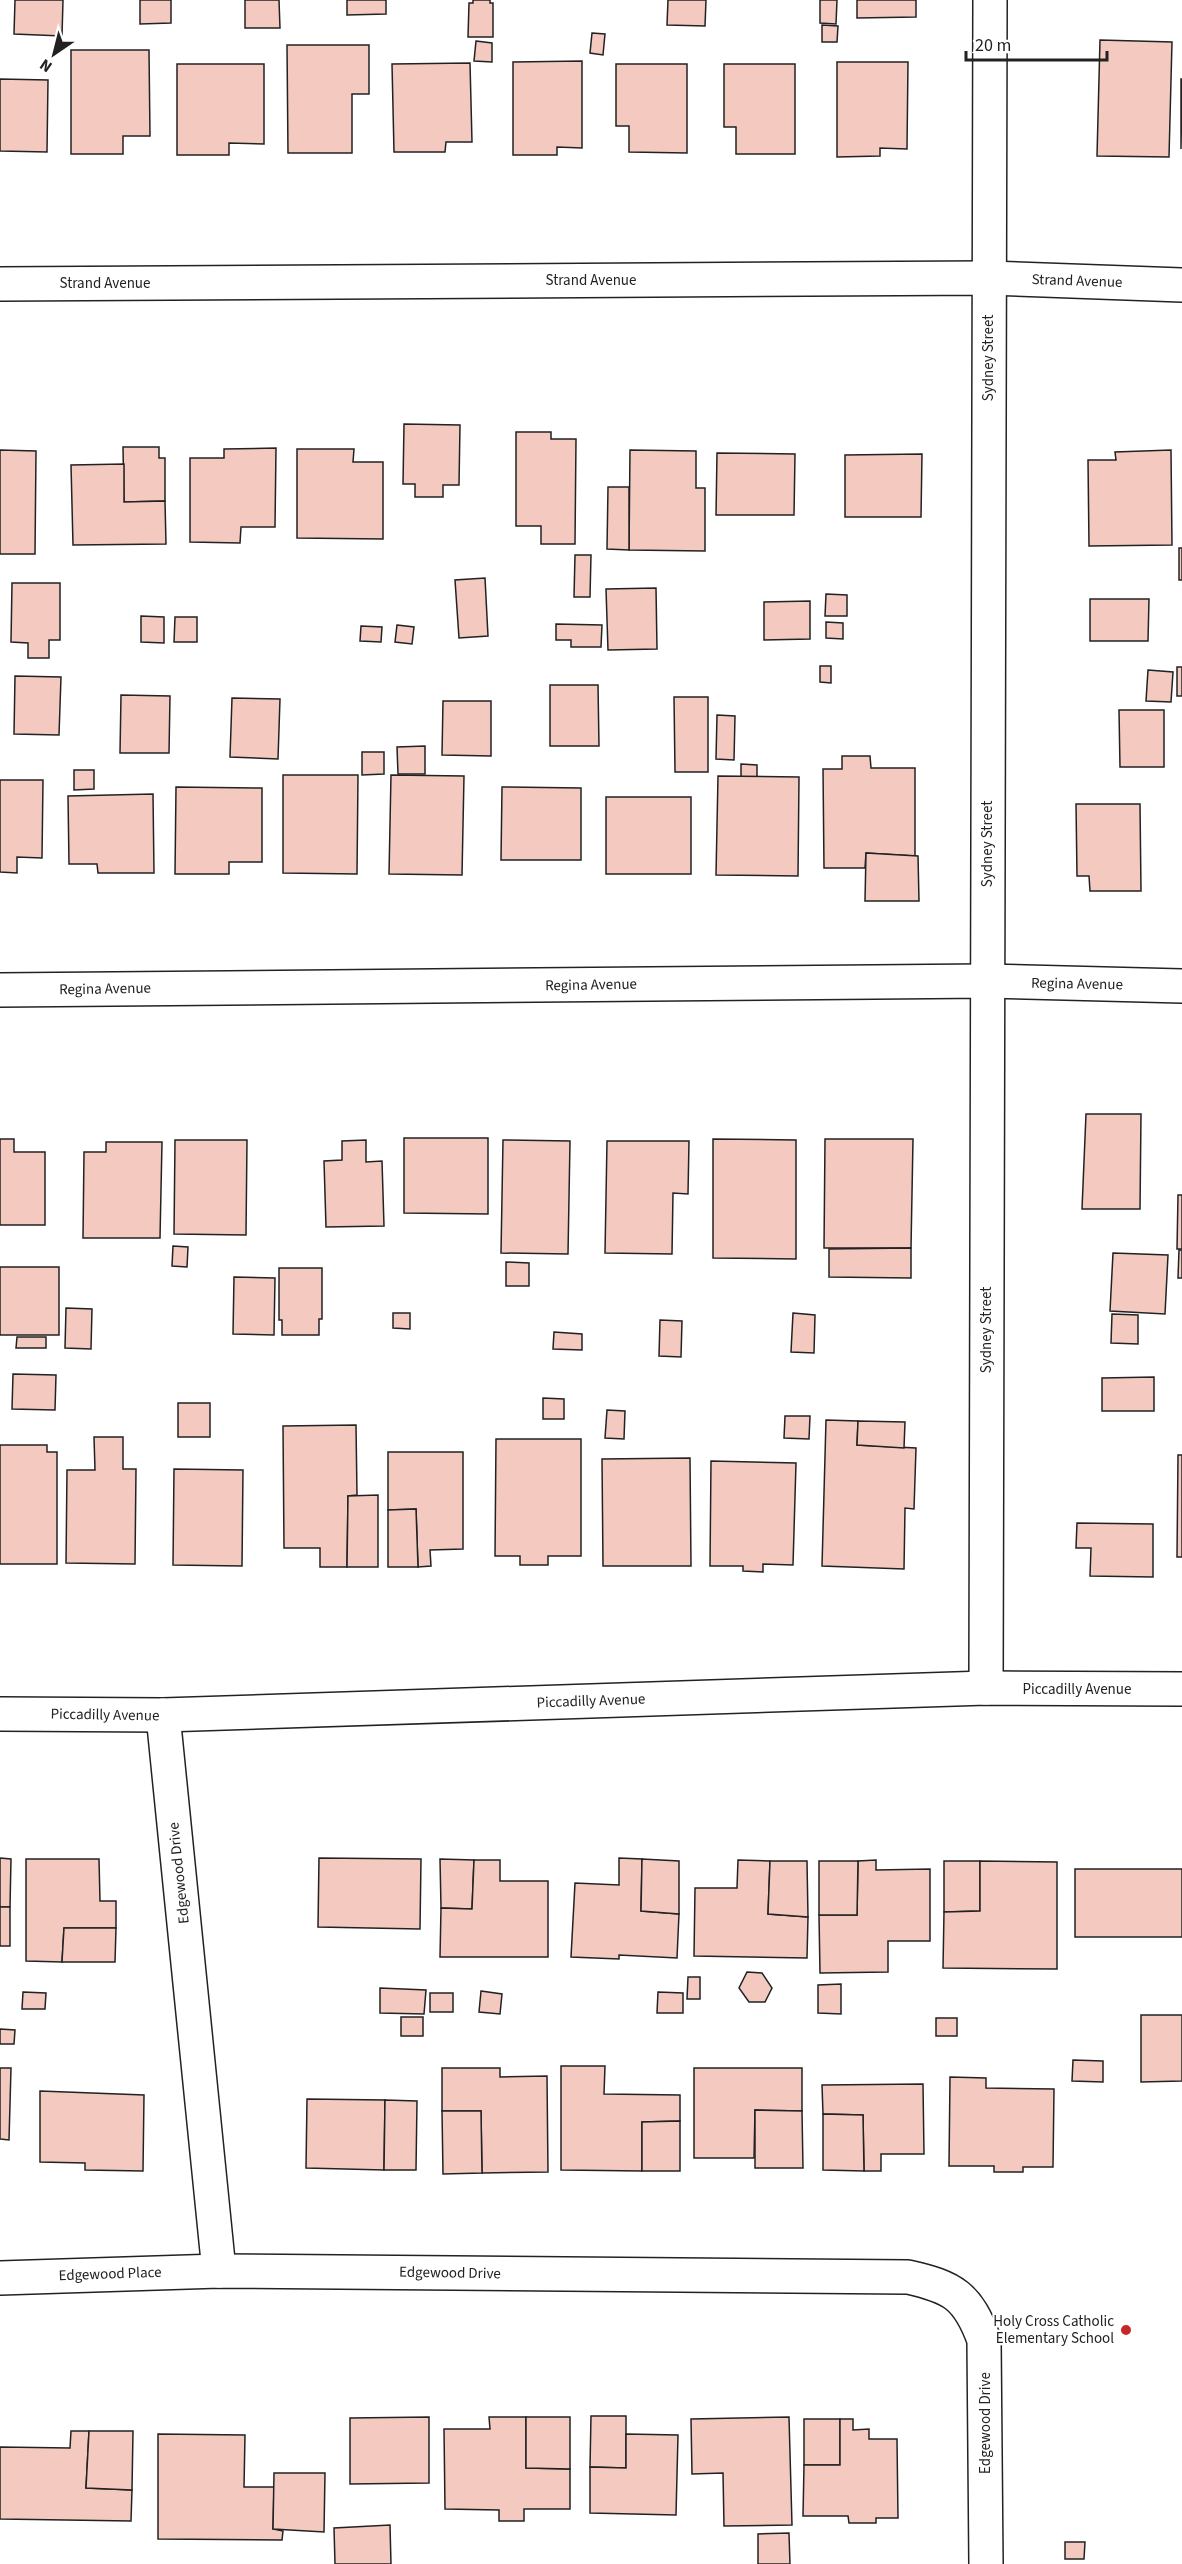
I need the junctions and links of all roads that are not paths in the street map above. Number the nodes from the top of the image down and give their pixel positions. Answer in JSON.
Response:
{"nodes":[{"id":1,"x":990,"y":0,"type":"edge"},
{"id":2,"x":988,"y":278,"type":"junction"},
{"id":3,"x":0,"y":284,"type":"edge"},
{"id":4,"x":1182,"y":285,"type":"edge"},
{"id":5,"x":986,"y":981,"type":"junction"},
{"id":6,"x":1182,"y":986,"type":"edge"},
{"id":7,"x":0,"y":990,"type":"edge"},
{"id":8,"x":986,"y":1688,"type":"junction"},
{"id":9,"x":1182,"y":1689,"type":"edge"},
{"id":10,"x":0,"y":1714,"type":"edge"},
{"id":11,"x":163,"y":1715,"type":"junction"},
{"id":12,"x":219,"y":2271,"type":"junction"},
{"id":13,"x":0,"y":2278,"type":"edge"},
{"id":14,"x":986,"y":2564,"type":"edge"}],
"edges":[{"from":1,"to":2,"type":"street","name":"Sydney Street"},
{"from":2,"to":3,"type":"street","name":"Strand Avenue"},
{"from":2,"to":4,"type":"street","name":"Strand Avenue"},
{"from":2,"to":5,"type":"street","name":"Sydney Street"},
{"from":5,"to":6,"type":"street","name":"Regina Avenue"},
{"from":5,"to":7,"type":"street","name":"Regina Avenue"},
{"from":5,"to":8,"type":"street","name":"Sydney Street"},
{"from":8,"to":9,"type":"street","name":"Piccadilly Avenue"},
{"from":8,"to":11,"type":"street","name":"Piccadilly Avenue"},
{"from":10,"to":11,"type":"street","name":"Piccadilly Avenue"},
{"from":11,"to":12,"type":"street","name":"Edgewood Drive"},
{"from":12,"to":13,"type":"street","name":"Edgewood Place"},
{"from":12,"to":14,"type":"street","name":"Edgewood Drive"}]}
